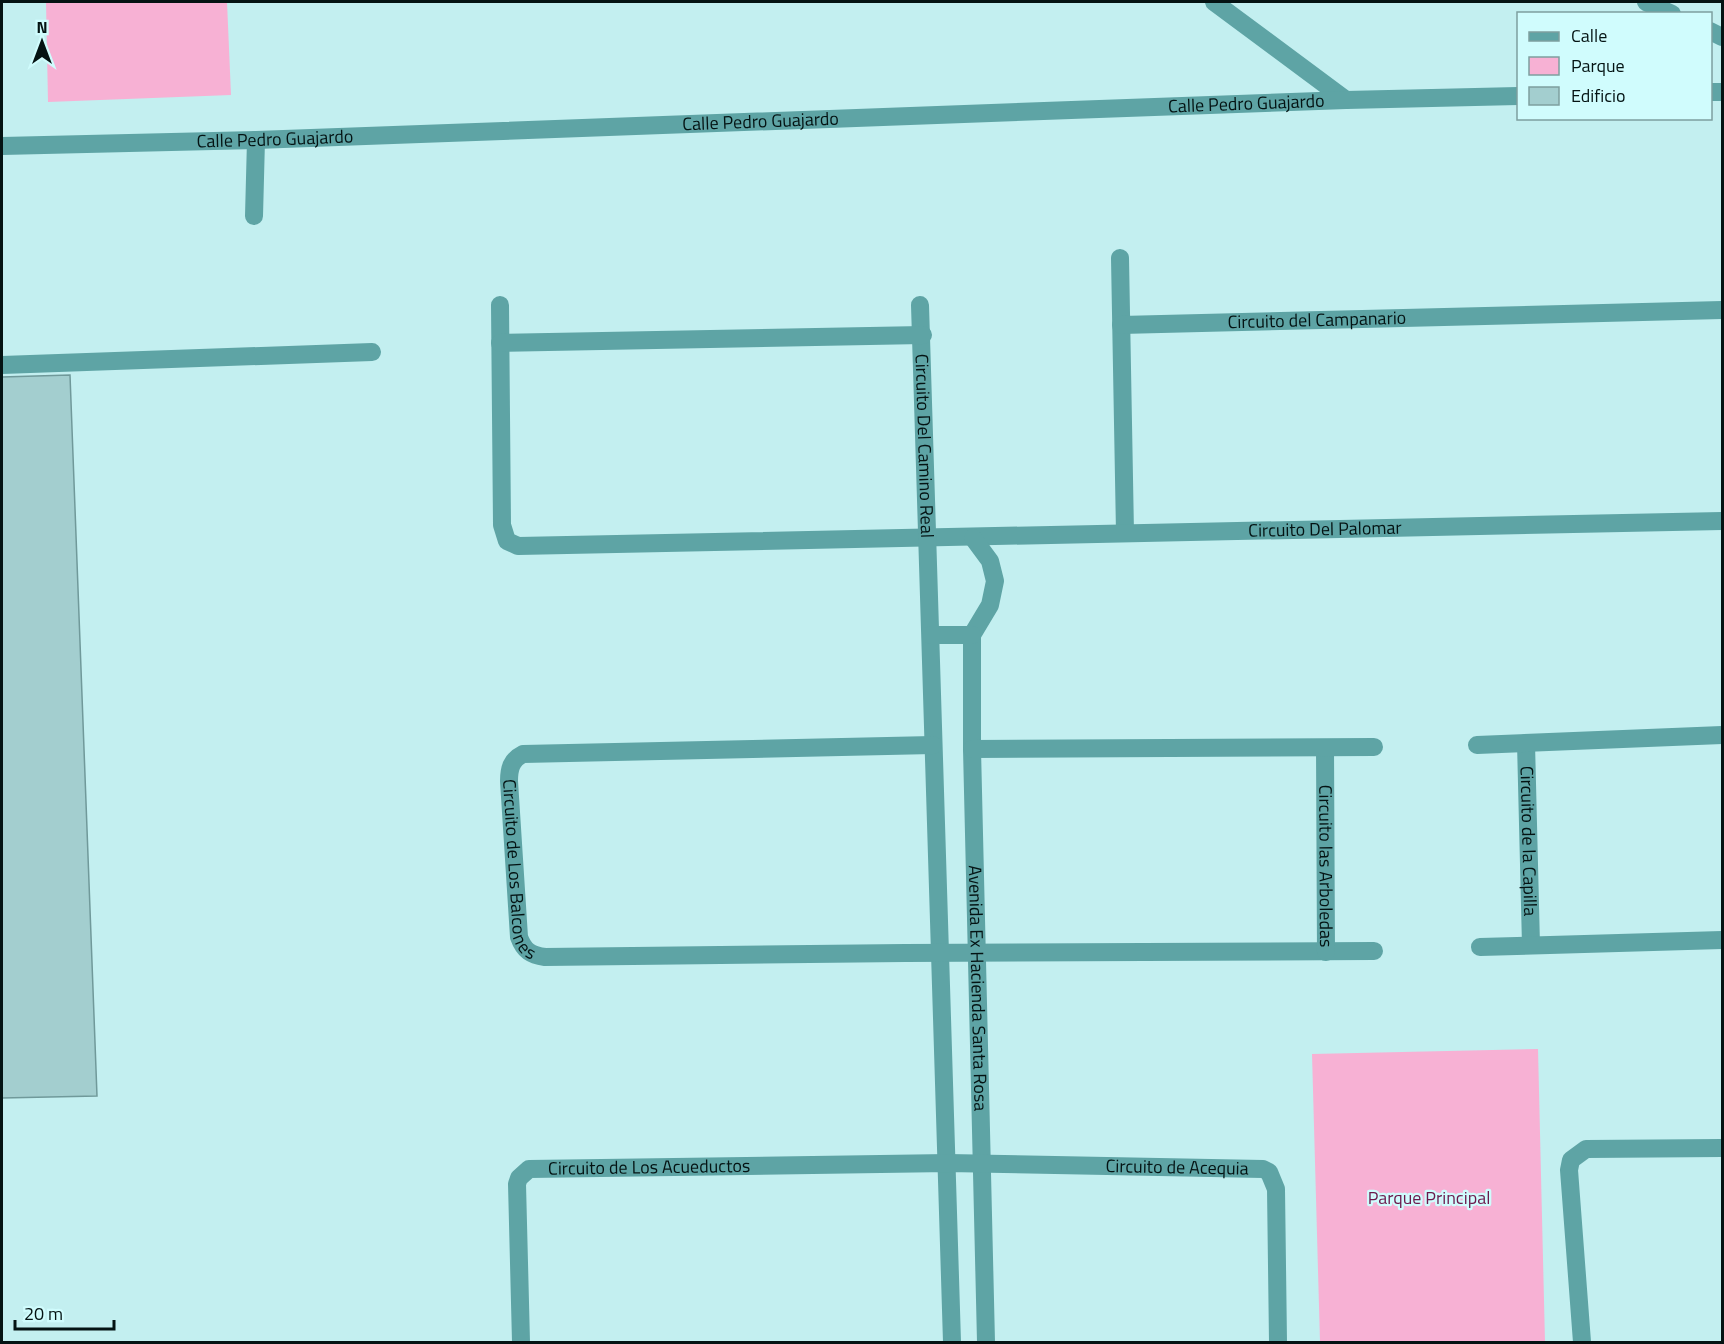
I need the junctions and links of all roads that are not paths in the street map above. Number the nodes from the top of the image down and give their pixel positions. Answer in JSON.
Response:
{"nodes":[{"id":1,"x":1214,"y":2,"type":"edge"},
{"id":2,"x":1646,"y":2,"type":"edge"},
{"id":3,"x":1668,"y":12,"type":"edge"},
{"id":4,"x":1517,"y":96,"type":"edge"},
{"id":5,"x":1346,"y":100,"type":"junction"},
{"id":6,"x":256,"y":140,"type":"junction"},
{"id":7,"x":2,"y":146,"type":"edge"},
{"id":8,"x":254,"y":216,"type":"dead end"},
{"id":9,"x":1120,"y":258,"type":"dead end"},
{"id":10,"x":500,"y":305,"type":"dead end"},
{"id":11,"x":920,"y":305,"type":"dead end"},
{"id":12,"x":1722,"y":310,"type":"edge"},
{"id":13,"x":1121,"y":325,"type":"junction"},
{"id":14,"x":922,"y":335,"type":"junction"},
{"id":15,"x":500,"y":343,"type":"junction"},
{"id":16,"x":372,"y":352,"type":"dead end"},
{"id":17,"x":2,"y":365,"type":"edge"},
{"id":18,"x":1722,"y":521,"type":"edge"},
{"id":19,"x":1125,"y":533,"type":"junction"},
{"id":20,"x":973,"y":538,"type":"junction"},
{"id":21,"x":927,"y":539,"type":"junction"},
{"id":22,"x":972,"y":634,"type":"junction"},
{"id":23,"x":931,"y":635,"type":"junction"},
{"id":24,"x":1722,"y":735,"type":"edge"},
{"id":25,"x":1526,"y":743,"type":"junction"},
{"id":26,"x":933,"y":745,"type":"junction"},
{"id":27,"x":1477,"y":745,"type":"dead end"},
{"id":28,"x":1374,"y":747,"type":"dead end"},
{"id":29,"x":1325,"y":748,"type":"junction"},
{"id":30,"x":972,"y":749,"type":"junction"},
{"id":31,"x":1722,"y":940,"type":"edge"},
{"id":32,"x":1532,"y":945,"type":"junction"},
{"id":33,"x":1480,"y":947,"type":"dead end"},
{"id":34,"x":1374,"y":951,"type":"dead end"},
{"id":35,"x":1326,"y":952,"type":"junction"},
{"id":36,"x":941,"y":953,"type":"junction"},
{"id":37,"x":978,"y":953,"type":"junction"},
{"id":38,"x":1722,"y":1148,"type":"edge"},
{"id":39,"x":948,"y":1163,"type":"junction"},
{"id":40,"x":984,"y":1163,"type":"junction"},
{"id":41,"x":521,"y":1342,"type":"edge"},
{"id":42,"x":952,"y":1342,"type":"edge"},
{"id":43,"x":986,"y":1342,"type":"edge"},
{"id":44,"x":1278,"y":1342,"type":"edge"},
{"id":45,"x":1582,"y":1342,"type":"edge"}],
"edges":[{"from":1,"to":5,"type":"street"},
{"from":2,"to":3,"type":"street"},
{"from":4,"to":5,"type":"street","name":"Calle Pedro Guajardo"},
{"from":5,"to":6,"type":"street","name":"Calle Pedro Guajardo"},
{"from":6,"to":7,"type":"street","name":"Calle Pedro Guajardo"},
{"from":6,"to":8,"type":"street"},
{"from":9,"to":13,"type":"street"},
{"from":10,"to":15,"type":"street"},
{"from":11,"to":14,"type":"street"},
{"from":12,"to":13,"type":"street","name":"Circuito del Campanario"},
{"from":13,"to":19,"type":"street"},
{"from":14,"to":15,"type":"street","name":"Circuito Del Camino Real"},
{"from":14,"to":21,"type":"street","name":"Circuito Del Camino Real"},
{"from":15,"to":21,"type":"street","name":"Circuito Del Camino Real"},
{"from":16,"to":17,"type":"street"},
{"from":18,"to":19,"type":"street","name":"Circuito Del Palomar"},
{"from":19,"to":20,"type":"street","name":"Circuito Del Palomar"},
{"from":20,"to":21,"type":"street","name":"Circuito Del Palomar"},
{"from":20,"to":22,"type":"street"},
{"from":21,"to":23,"type":"street","name":"Avenida Ex Hacienda Santa Rosa"},
{"from":22,"to":23,"type":"street"},
{"from":22,"to":30,"type":"street","name":"Avenida Ex Hacienda Santa Rosa"},
{"from":23,"to":26,"type":"street","name":"Avenida Ex Hacienda Santa Rosa"},
{"from":24,"to":25,"type":"street","name":"Circuito de la Capilla"},
{"from":25,"to":27,"type":"street"},
{"from":25,"to":32,"type":"street","name":"Circuito de la Capilla"},
{"from":26,"to":36,"type":"street","name":"Avenida Ex Hacienda Santa Rosa"},
{"from":26,"to":36,"type":"street","name":"Circuito de Los Balcones"},
{"from":28,"to":29,"type":"street"},
{"from":29,"to":30,"type":"street"},
{"from":29,"to":35,"type":"street","name":"Circuito las Arboledas"},
{"from":30,"to":37,"type":"street","name":"Avenida Ex Hacienda Santa Rosa"},
{"from":31,"to":32,"type":"street"},
{"from":32,"to":33,"type":"street"},
{"from":34,"to":35,"type":"street"},
{"from":35,"to":37,"type":"street","name":"Circuito las Arboledas"},
{"from":36,"to":37,"type":"street","name":"Circuito las Arboledas"},
{"from":36,"to":39,"type":"street","name":"Avenida Ex Hacienda Santa Rosa"},
{"from":37,"to":40,"type":"street","name":"Avenida Ex Hacienda Santa Rosa"},
{"from":38,"to":45,"type":"street"},
{"from":39,"to":40,"type":"street","name":"Circuito de Acequia"},
{"from":39,"to":41,"type":"street","name":"Circuito de Los Acueductos"},
{"from":39,"to":42,"type":"street","name":"Avenida Ex Hacienda Santa Rosa"},
{"from":40,"to":43,"type":"street","name":"Avenida Ex Hacienda Santa Rosa"},
{"from":40,"to":44,"type":"street","name":"Circuito de Acequia"}]}
